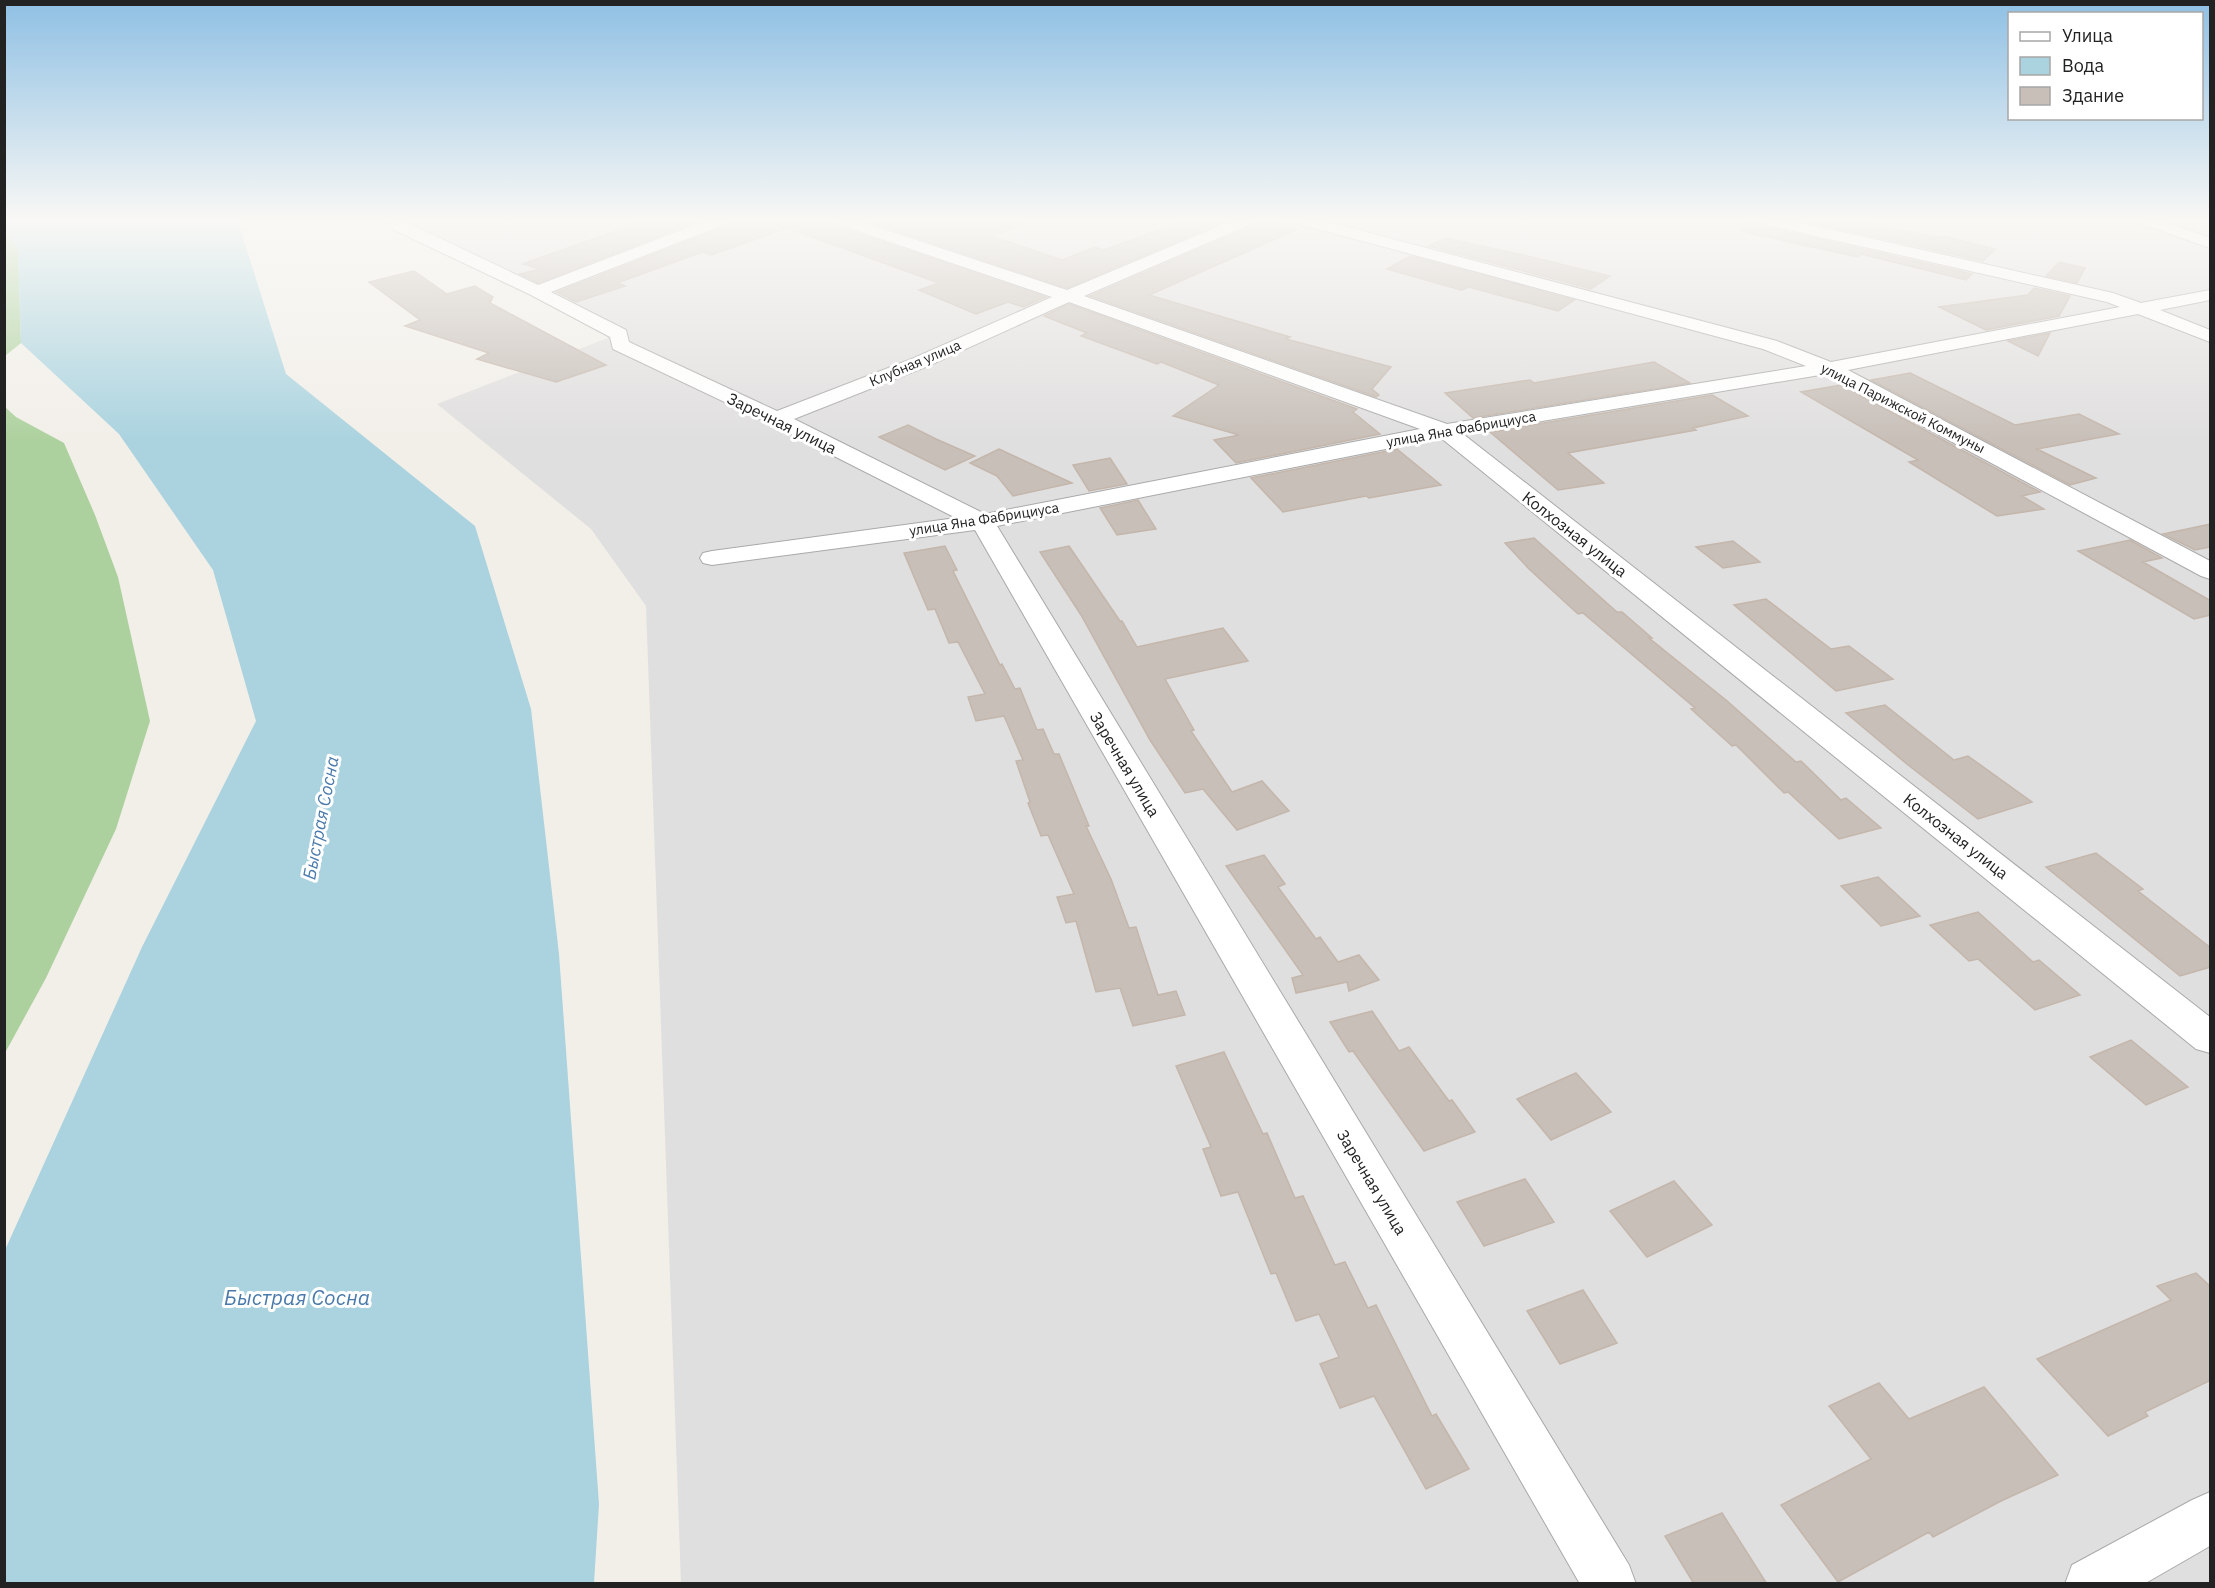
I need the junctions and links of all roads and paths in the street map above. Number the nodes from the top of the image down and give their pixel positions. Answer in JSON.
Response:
{"nodes":[{"id":1,"x":541,"y":293,"type":"edge"},
{"id":2,"x":1059,"y":293,"type":"edge"},
{"id":3,"x":1075,"y":293,"type":"edge"},
{"id":4,"x":1576,"y":293,"type":"edge"},
{"id":5,"x":2091,"y":293,"type":"edge"},
{"id":6,"x":1068,"y":296,"type":"junction"},
{"id":7,"x":2211,"y":296,"type":"edge"},
{"id":8,"x":2143,"y":309,"type":"junction"},
{"id":9,"x":2211,"y":336,"type":"edge"},
{"id":10,"x":1829,"y":368,"type":"junction"},
{"id":11,"x":776,"y":419,"type":"junction"},
{"id":12,"x":1445,"y":431,"type":"junction"},
{"id":13,"x":982,"y":522,"type":"junction"},
{"id":14,"x":712,"y":558,"type":"dead end"},
{"id":15,"x":2211,"y":571,"type":"edge"},
{"id":16,"x":2211,"y":1038,"type":"edge"},
{"id":17,"x":2211,"y":1518,"type":"edge"},
{"id":18,"x":1610,"y":1584,"type":"edge"},
{"id":19,"x":2091,"y":1584,"type":"edge"}],
"edges":[{"from":1,"to":11,"type":"street","name":"Заречная улица"},
{"from":2,"to":6,"type":"street","name":"Колхозная улица"},
{"from":3,"to":6,"type":"street","name":"Клубная улица"},
{"from":4,"to":10,"type":"street","name":"улица Парижской Коммуны"},
{"from":5,"to":8,"type":"street"},
{"from":6,"to":11,"type":"street","name":"Клубная улица"},
{"from":6,"to":12,"type":"street","name":"Колхозная улица"},
{"from":7,"to":8,"type":"street","name":"улица Яна Фабрициуса"},
{"from":8,"to":9,"type":"street"},
{"from":8,"to":10,"type":"street","name":"улица Яна Фабрициуса"},
{"from":10,"to":12,"type":"street","name":"улица Яна Фабрициуса"},
{"from":10,"to":15,"type":"street","name":"улица Парижской Коммуны"},
{"from":11,"to":13,"type":"street","name":"Заречная улица"},
{"from":12,"to":13,"type":"street","name":"улица Яна Фабрициуса"},
{"from":12,"to":16,"type":"street","name":"Колхозная улица"},
{"from":13,"to":14,"type":"street","name":"улица Яна Фабрициуса"},
{"from":13,"to":18,"type":"street","name":"Заречная улица"},
{"from":17,"to":19,"type":"street"}]}
